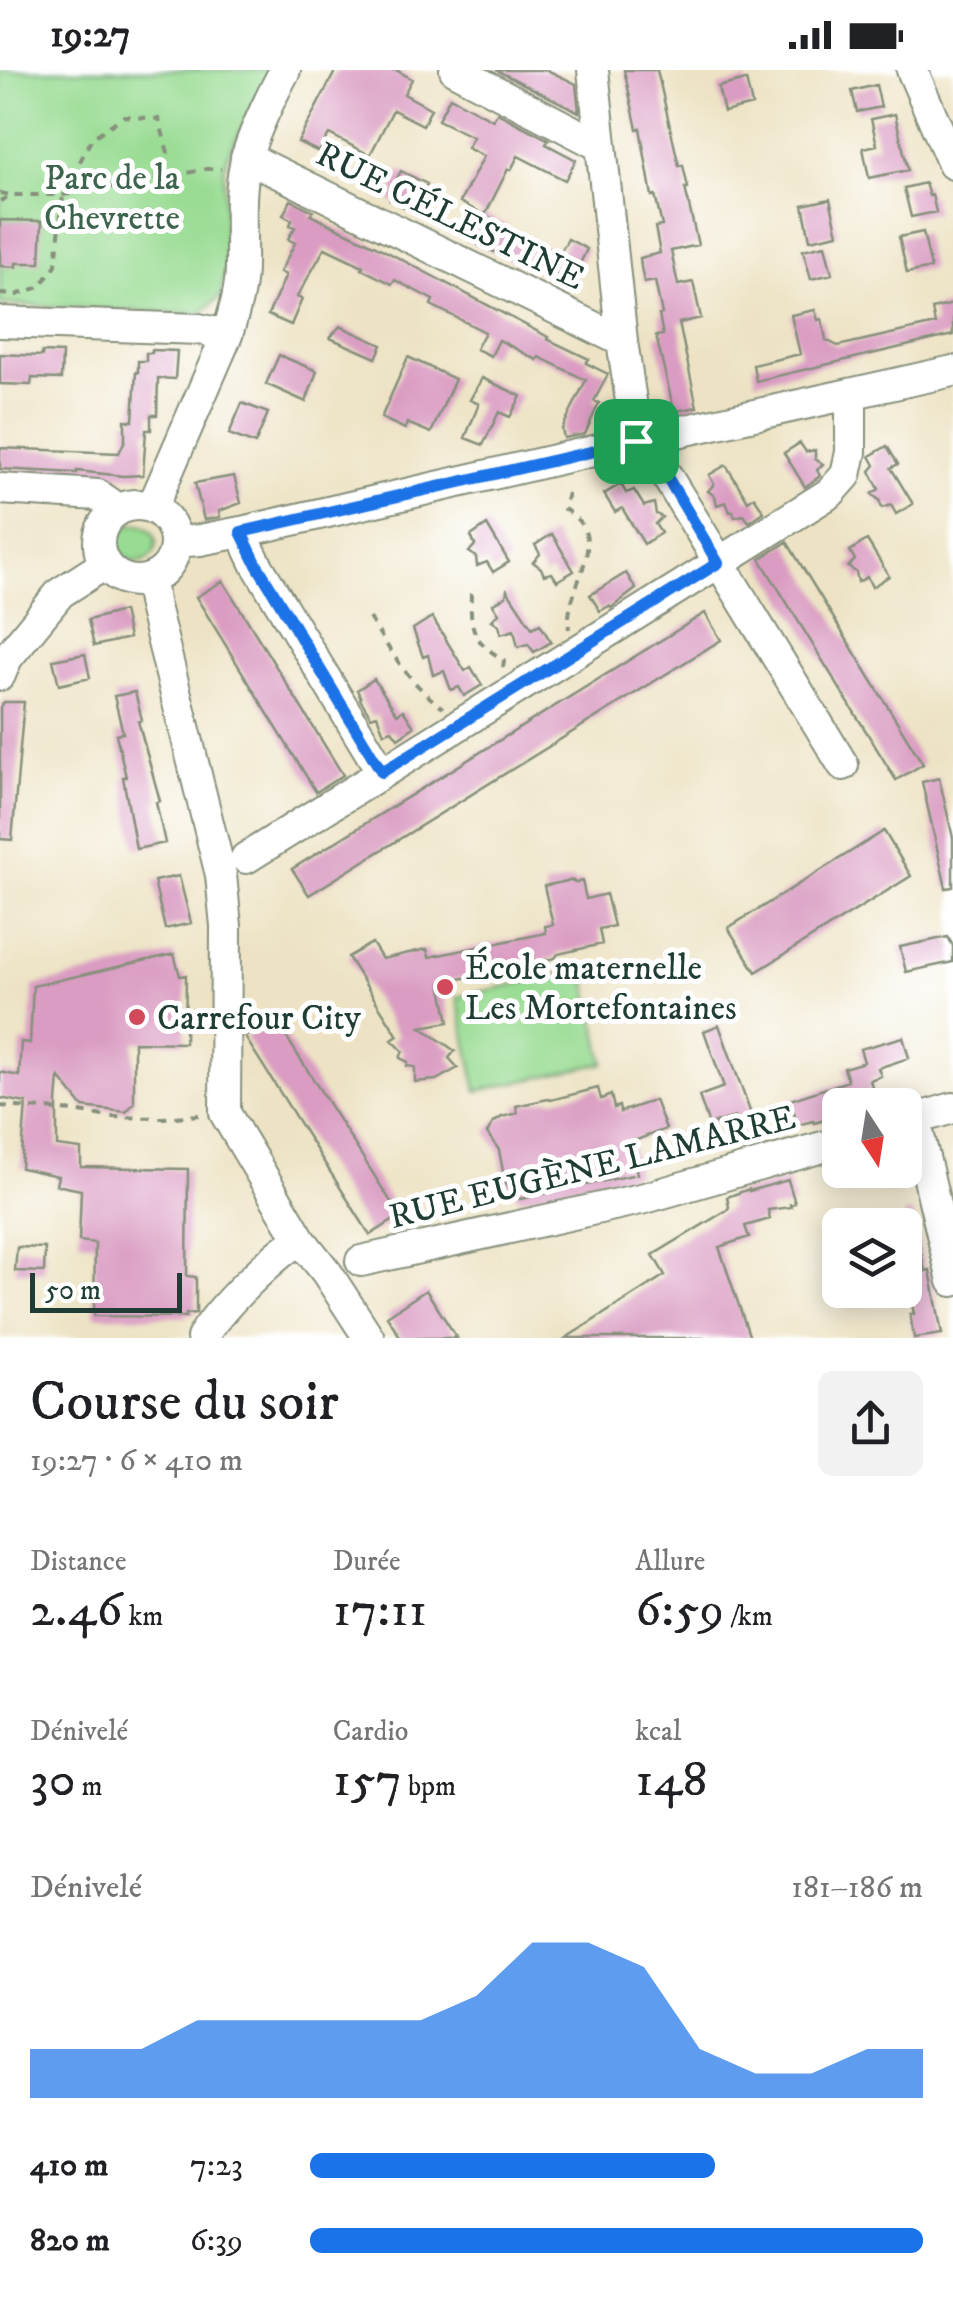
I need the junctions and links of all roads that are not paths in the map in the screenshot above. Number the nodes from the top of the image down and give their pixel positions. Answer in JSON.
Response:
{"nodes":[{"id":1,"x":285,"y":70,"type":"edge"},
{"id":2,"x":455,"y":70,"type":"edge"},
{"id":3,"x":593,"y":70,"type":"edge"},
{"id":4,"x":912,"y":70,"type":"edge"},
{"id":5,"x":602,"y":146,"type":"junction"},
{"id":6,"x":245,"y":163,"type":"junction"},
{"id":7,"x":953,"y":164,"type":"edge"},
{"id":8,"x":0,"y":322,"type":"edge"},
{"id":9,"x":226,"y":335,"type":"junction"},
{"id":10,"x":622,"y":341,"type":"junction"},
{"id":11,"x":953,"y":371,"type":"edge"},
{"id":12,"x":851,"y":394,"type":"junction"},
{"id":13,"x":640,"y":440,"type":"junction"},
{"id":14,"x":0,"y":489,"type":"edge"},
{"id":15,"x":152,"y":508,"type":"junction"},
{"id":16,"x":114,"y":513,"type":"junction"},
{"id":17,"x":241,"y":532,"type":"junction"},
{"id":18,"x":175,"y":542,"type":"junction"},
{"id":19,"x":718,"y":563,"type":"junction"},
{"id":20,"x":105,"y":564,"type":"junction"},
{"id":21,"x":150,"y":578,"type":"junction"},
{"id":22,"x":0,"y":674,"type":"edge"},
{"id":23,"x":843,"y":765,"type":"dead end"},
{"id":24,"x":382,"y":772,"type":"junction"},
{"id":25,"x":246,"y":858,"type":"dead end"},
{"id":26,"x":953,"y":1108,"type":"edge"},
{"id":27,"x":922,"y":1117,"type":"edge"},
{"id":28,"x":822,"y":1147,"type":"edge"},
{"id":29,"x":922,"y":1166,"type":"edge"},
{"id":30,"x":300,"y":1239,"type":"junction"},
{"id":31,"x":361,"y":1261,"type":"dead end"},
{"id":32,"x":953,"y":1281,"type":"edge"},
{"id":33,"x":202,"y":1338,"type":"edge"},
{"id":34,"x":369,"y":1338,"type":"edge"}],
"edges":[{"from":1,"to":6,"type":"street"},
{"from":2,"to":5,"type":"street"},
{"from":3,"to":5,"type":"street"},
{"from":4,"to":7,"type":"street"},
{"from":5,"to":10,"type":"street"},
{"from":6,"to":9,"type":"street"},
{"from":6,"to":10,"type":"street","name":"RUE CÉLESTINE"},
{"from":8,"to":9,"type":"street"},
{"from":9,"to":15,"type":"street"},
{"from":10,"to":13,"type":"street"},
{"from":11,"to":12,"type":"street"},
{"from":12,"to":13,"type":"street"},
{"from":12,"to":19,"type":"street"},
{"from":13,"to":17,"type":"street"},
{"from":13,"to":19,"type":"street"},
{"from":14,"to":16,"type":"street"},
{"from":15,"to":16,"type":"street"},
{"from":15,"to":18,"type":"street"},
{"from":16,"to":20,"type":"street"},
{"from":17,"to":18,"type":"street"},
{"from":17,"to":24,"type":"street"},
{"from":18,"to":21,"type":"street"},
{"from":19,"to":23,"type":"street"},
{"from":19,"to":24,"type":"street"},
{"from":20,"to":21,"type":"street"},
{"from":20,"to":22,"type":"street"},
{"from":21,"to":30,"type":"street"},
{"from":24,"to":25,"type":"street"},
{"from":26,"to":27,"type":"street"},
{"from":28,"to":31,"type":"street","name":"RUE EUGÈNE LAMARRE"},
{"from":29,"to":32,"type":"street"},
{"from":30,"to":33,"type":"street"},
{"from":30,"to":34,"type":"street"}]}
